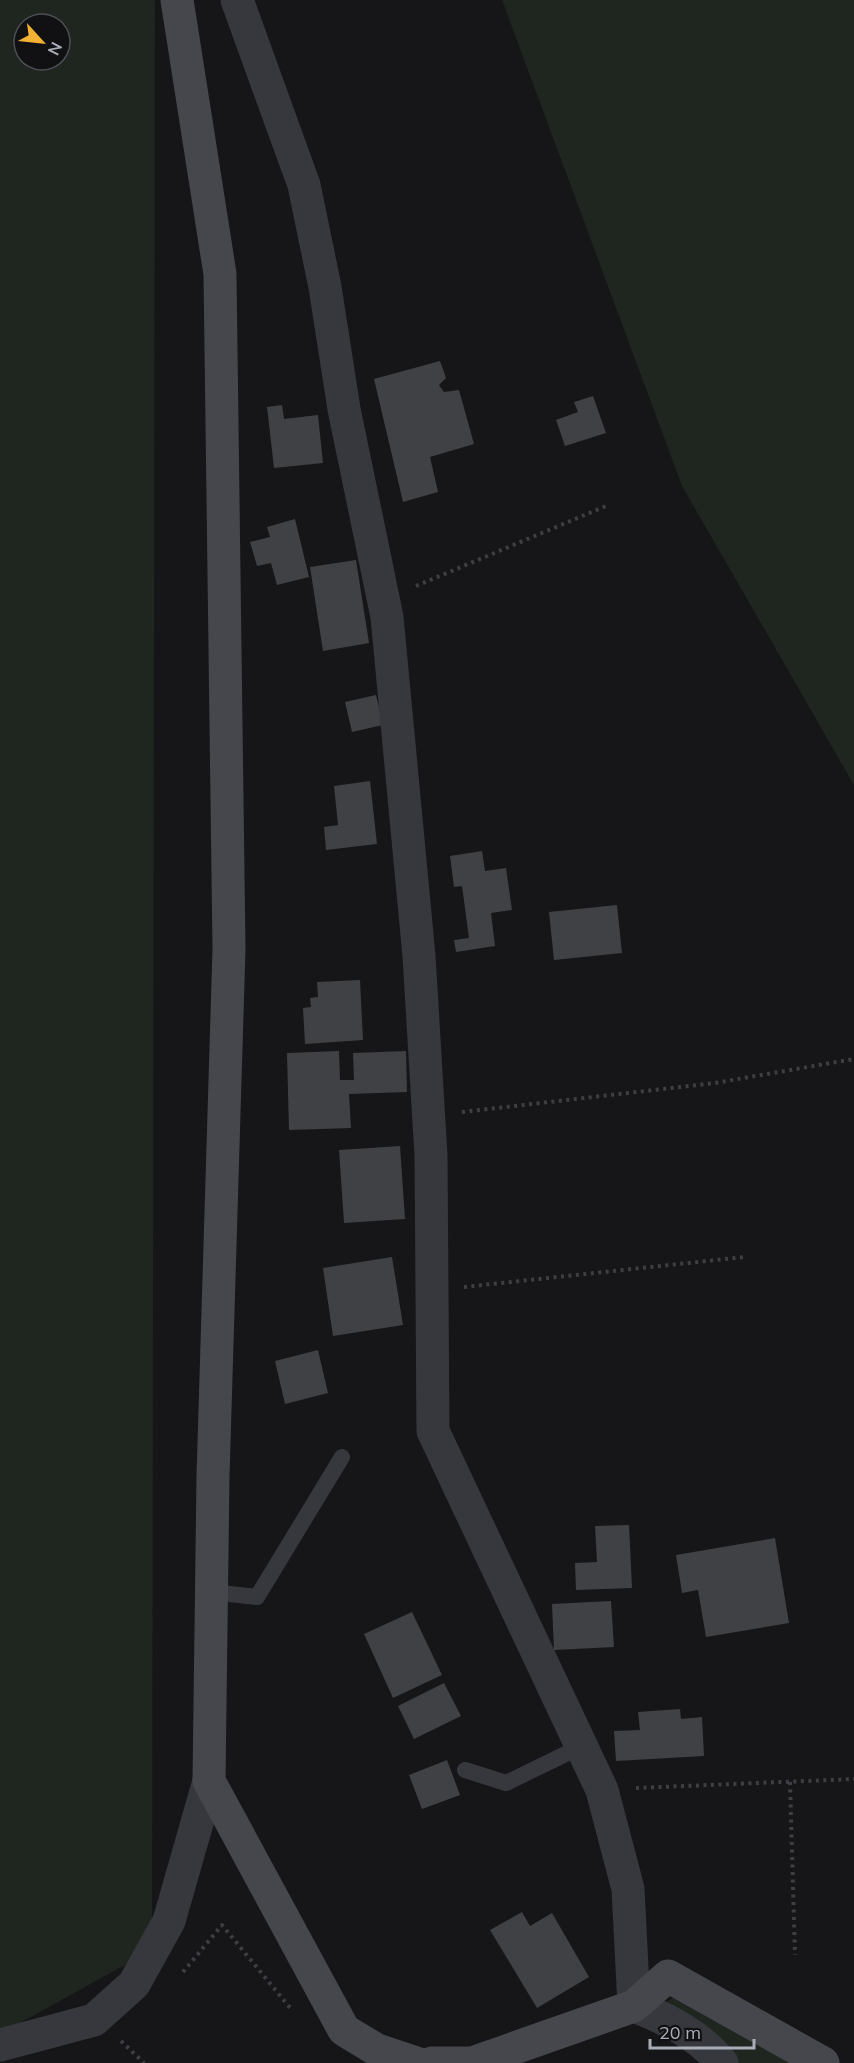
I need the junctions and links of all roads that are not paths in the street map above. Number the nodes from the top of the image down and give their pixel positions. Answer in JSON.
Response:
{"nodes":[{"id":1,"x":177,"y":0,"type":"edge"},
{"id":2,"x":237,"y":0,"type":"edge"},
{"id":3,"x":342,"y":1457,"type":"dead end"},
{"id":4,"x":211,"y":1592,"type":"junction"},
{"id":5,"x":582,"y":1746,"type":"junction"},
{"id":6,"x":465,"y":1770,"type":"dead end"},
{"id":7,"x":209,"y":1781,"type":"junction"},
{"id":8,"x":634,"y":2006,"type":"junction"},
{"id":9,"x":0,"y":2045,"type":"edge"},
{"id":10,"x":416,"y":2063,"type":"edge"},
{"id":11,"x":432,"y":2063,"type":"edge"},
{"id":12,"x":722,"y":2063,"type":"edge"},
{"id":13,"x":823,"y":2063,"type":"edge"}],
"edges":[{"from":1,"to":4,"type":"street"},
{"from":2,"to":5,"type":"street"},
{"from":3,"to":4,"type":"lane"},
{"from":4,"to":7,"type":"street"},
{"from":5,"to":6,"type":"lane"},
{"from":5,"to":8,"type":"street"},
{"from":7,"to":9,"type":"street"},
{"from":7,"to":10,"type":"street"},
{"from":8,"to":11,"type":"street"},
{"from":8,"to":12,"type":"street"},
{"from":8,"to":13,"type":"street"}]}
